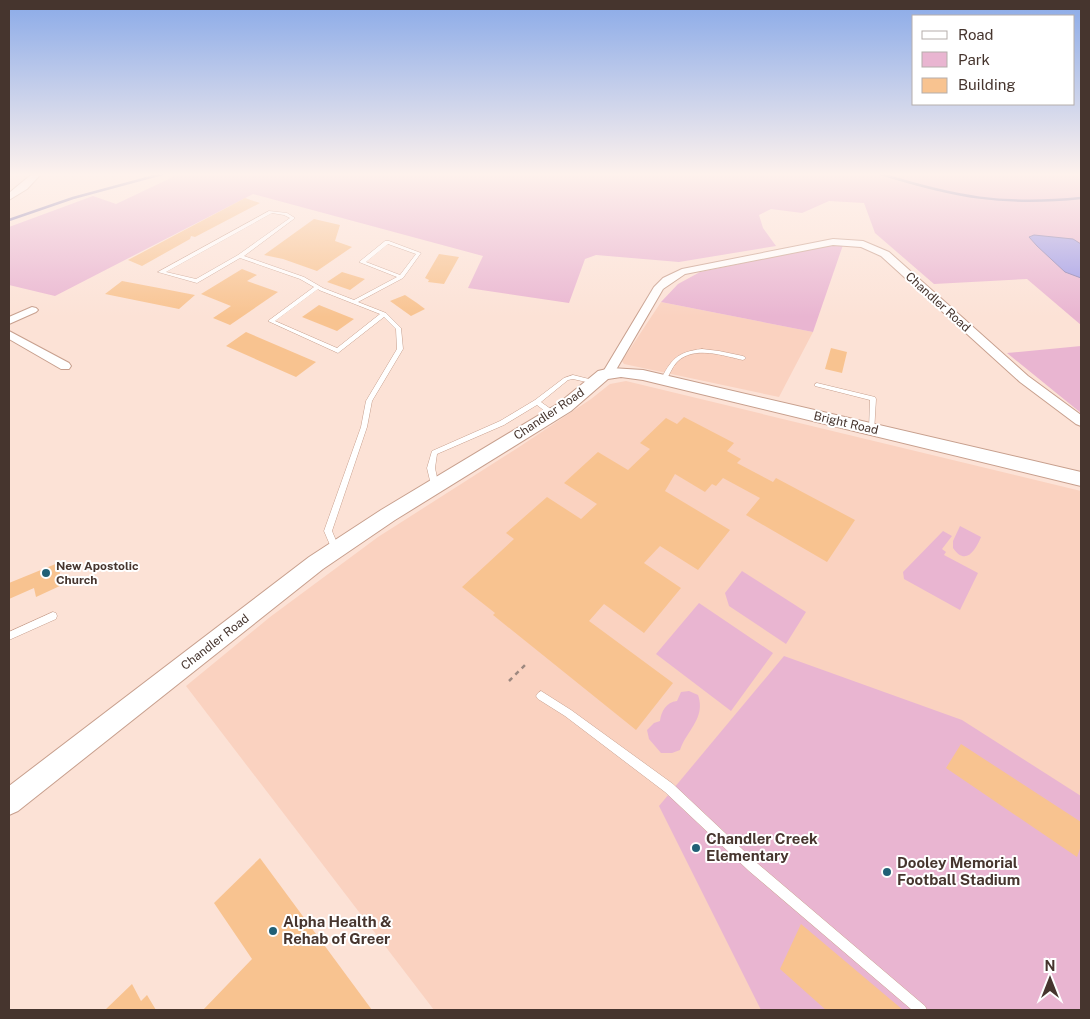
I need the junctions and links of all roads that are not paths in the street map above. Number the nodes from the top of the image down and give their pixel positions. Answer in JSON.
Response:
{"nodes":[{"id":1,"x":253,"y":222,"type":"edge"},
{"id":2,"x":288,"y":222,"type":"edge"},
{"id":3,"x":240,"y":256,"type":"junction"},
{"id":4,"x":401,"y":277,"type":"junction"},
{"id":5,"x":318,"y":287,"type":"junction"},
{"id":6,"x":354,"y":302,"type":"junction"},
{"id":7,"x":32,"y":310,"type":"dead end"},
{"id":8,"x":384,"y":314,"type":"junction"},
{"id":9,"x":9,"y":321,"type":"edge"},
{"id":10,"x":9,"y":334,"type":"edge"},
{"id":11,"x":743,"y":358,"type":"dead end"},
{"id":12,"x":65,"y":366,"type":"dead end"},
{"id":13,"x":602,"y":377,"type":"junction"},
{"id":14,"x":663,"y":381,"type":"junction"},
{"id":15,"x":817,"y":384,"type":"dead end"},
{"id":16,"x":537,"y":402,"type":"junction"},
{"id":17,"x":553,"y":414,"type":"junction"},
{"id":18,"x":1081,"y":421,"type":"edge"},
{"id":19,"x":872,"y":430,"type":"junction"},
{"id":20,"x":1081,"y":479,"type":"edge"},
{"id":21,"x":435,"y":487,"type":"junction"},
{"id":22,"x":336,"y":550,"type":"junction"},
{"id":23,"x":53,"y":616,"type":"dead end"},
{"id":24,"x":9,"y":636,"type":"edge"},
{"id":25,"x":541,"y":696,"type":"dead end"},
{"id":26,"x":10,"y":798,"type":"edge"},
{"id":27,"x":921,"y":1010,"type":"edge"}],
"edges":[{"from":1,"to":3,"type":"lane"},
{"from":2,"to":3,"type":"lane"},
{"from":3,"to":5,"type":"lane"},
{"from":4,"to":4,"type":"lane"},
{"from":4,"to":6,"type":"lane"},
{"from":5,"to":6,"type":"lane"},
{"from":5,"to":8,"type":"lane"},
{"from":6,"to":8,"type":"lane"},
{"from":7,"to":9,"type":"street"},
{"from":8,"to":22,"type":"lane"},
{"from":10,"to":12,"type":"street"},
{"from":11,"to":14,"type":"lane"},
{"from":13,"to":14,"type":"street","name":"Bright Road"},
{"from":13,"to":16,"type":"lane"},
{"from":13,"to":17,"type":"street","name":"Chandler Road"},
{"from":13,"to":18,"type":"street","name":"Chandler Road"},
{"from":14,"to":19,"type":"street","name":"Bright Road"},
{"from":15,"to":19,"type":"lane"},
{"from":16,"to":17,"type":"lane"},
{"from":16,"to":21,"type":"lane"},
{"from":17,"to":21,"type":"street","name":"Chandler Road"},
{"from":19,"to":20,"type":"street","name":"Bright Road"},
{"from":21,"to":22,"type":"street","name":"Chandler Road"},
{"from":22,"to":26,"type":"street","name":"Chandler Road"},
{"from":23,"to":24,"type":"lane"},
{"from":25,"to":27,"type":"lane"}]}
